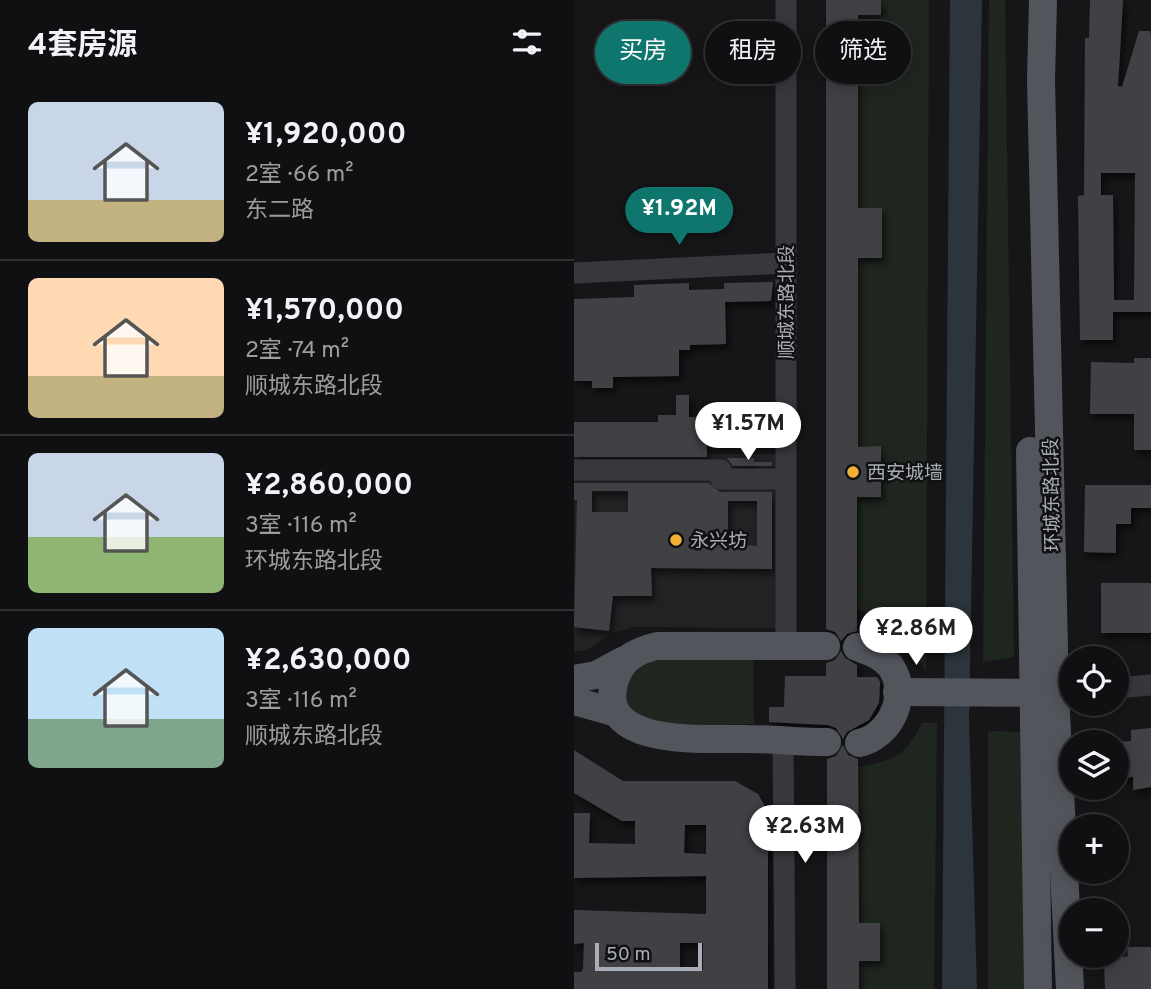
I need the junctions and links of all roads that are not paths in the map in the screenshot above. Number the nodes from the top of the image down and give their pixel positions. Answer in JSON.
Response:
{"nodes":[{"id":1,"x":786,"y":0,"type":"edge"},
{"id":2,"x":1026,"y":0,"type":"edge"},
{"id":3,"x":1043,"y":0,"type":"edge"},
{"id":4,"x":786,"y":263,"type":"junction"},
{"id":5,"x":574,"y":272,"type":"edge"},
{"id":6,"x":574,"y":470,"type":"edge"},
{"id":7,"x":786,"y":479,"type":"junction"},
{"id":8,"x":786,"y":646,"type":"junction"},
{"id":9,"x":826,"y":646,"type":"dead end"},
{"id":10,"x":857,"y":647,"type":"dead end"},
{"id":11,"x":624,"y":660,"type":"junction"},
{"id":12,"x":574,"y":679,"type":"edge"},
{"id":13,"x":1151,"y":685,"type":"edge"},
{"id":14,"x":1129,"y":687,"type":"edge"},
{"id":15,"x":897,"y":692,"type":"junction"},
{"id":16,"x":1054,"y":693,"type":"edge"},
{"id":17,"x":574,"y":701,"type":"edge"},
{"id":18,"x":617,"y":713,"type":"junction"},
{"id":19,"x":783,"y":742,"type":"junction"},
{"id":20,"x":827,"y":742,"type":"dead end"},
{"id":21,"x":859,"y":743,"type":"dead end"},
{"id":22,"x":785,"y":989,"type":"edge"},
{"id":23,"x":1038,"y":989,"type":"edge"},
{"id":24,"x":1070,"y":989,"type":"edge"}],
"edges":[{"from":1,"to":4,"type":"street","name":"顺城东路北段"},
{"from":2,"to":16,"type":"main road","name":"环城东路北段"},
{"from":3,"to":16,"type":"main road","name":"环城东路北段"},
{"from":4,"to":5,"type":"street"},
{"from":4,"to":7,"type":"street","name":"顺城东路北段"},
{"from":6,"to":7,"type":"street"},
{"from":7,"to":8,"type":"street","name":"顺城东路北段"},
{"from":8,"to":9,"type":"main road"},
{"from":8,"to":11,"type":"main road"},
{"from":10,"to":15,"type":"main road"},
{"from":11,"to":12,"type":"main road"},
{"from":11,"to":18,"type":"main road"},
{"from":13,"to":14,"type":"street"},
{"from":15,"to":16,"type":"main road"},
{"from":15,"to":21,"type":"main road"},
{"from":16,"to":23,"type":"main road","name":"环城东路北段"},
{"from":16,"to":24,"type":"main road","name":"环城东路北段"},
{"from":17,"to":18,"type":"main road"},
{"from":18,"to":19,"type":"main road"},
{"from":19,"to":20,"type":"main road"},
{"from":19,"to":22,"type":"street"}]}
